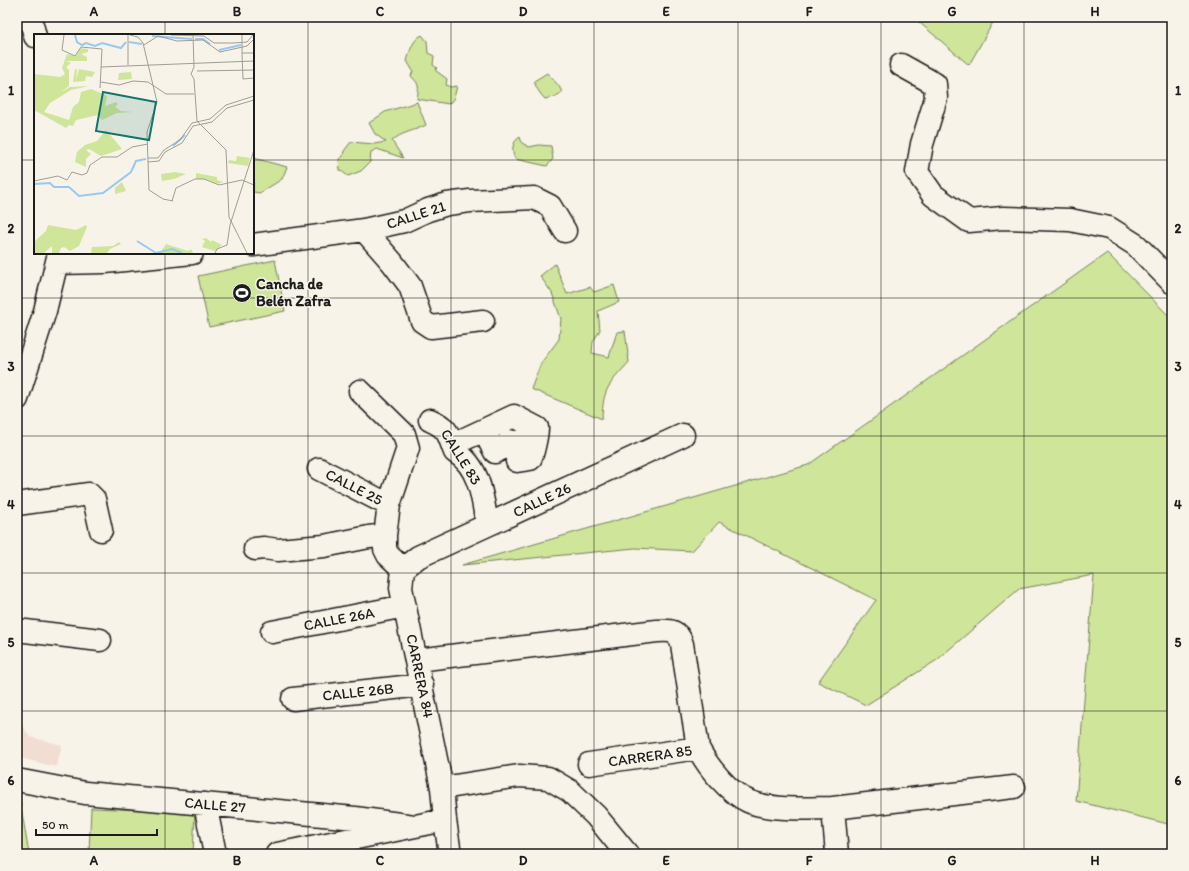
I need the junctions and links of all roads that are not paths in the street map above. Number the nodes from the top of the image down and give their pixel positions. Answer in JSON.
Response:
{"nodes":[{"id":1,"x":30,"y":17,"type":"edge"},
{"id":2,"x":34,"y":34,"type":"edge"},
{"id":3,"x":901,"y":65,"type":"dead end"},
{"id":4,"x":364,"y":230,"type":"junction"},
{"id":5,"x":565,"y":231,"type":"dead end"},
{"id":6,"x":254,"y":245,"type":"edge"},
{"id":7,"x":184,"y":254,"type":"edge"},
{"id":8,"x":58,"y":258,"type":"edge"},
{"id":9,"x":1172,"y":282,"type":"edge"},
{"id":10,"x":483,"y":321,"type":"dead end"},
{"id":11,"x":360,"y":391,"type":"dead end"},
{"id":12,"x":17,"y":399,"type":"edge"},
{"id":13,"x":430,"y":420,"type":"dead end"},
{"id":14,"x":683,"y":435,"type":"dead end"},
{"id":15,"x":502,"y":440,"type":"junction"},
{"id":16,"x":453,"y":446,"type":"junction"},
{"id":17,"x":319,"y":469,"type":"dead end"},
{"id":18,"x":17,"y":504,"type":"edge"},
{"id":19,"x":389,"y":505,"type":"junction"},
{"id":20,"x":487,"y":525,"type":"junction"},
{"id":21,"x":101,"y":530,"type":"dead end"},
{"id":22,"x":385,"y":536,"type":"junction"},
{"id":23,"x":255,"y":549,"type":"dead end"},
{"id":24,"x":403,"y":569,"type":"junction"},
{"id":25,"x":405,"y":606,"type":"junction"},
{"id":26,"x":17,"y":630,"type":"edge"},
{"id":27,"x":272,"y":632,"type":"dead end"},
{"id":28,"x":100,"y":640,"type":"dead end"},
{"id":29,"x":417,"y":660,"type":"junction"},
{"id":30,"x":422,"y":685,"type":"junction"},
{"id":31,"x":293,"y":699,"type":"dead end"},
{"id":32,"x":698,"y":748,"type":"junction"},
{"id":33,"x":589,"y":764,"type":"dead end"},
{"id":34,"x":17,"y":780,"type":"edge"},
{"id":35,"x":1014,"y":787,"type":"dead end"},
{"id":36,"x":442,"y":788,"type":"junction"},
{"id":37,"x":205,"y":804,"type":"junction"},
{"id":38,"x":833,"y":808,"type":"junction"},
{"id":39,"x":445,"y":820,"type":"junction"},
{"id":40,"x":414,"y":826,"type":"junction"},
{"id":41,"x":291,"y":853,"type":"edge"},
{"id":42,"x":215,"y":854,"type":"edge"},
{"id":43,"x":450,"y":854,"type":"edge"},
{"id":44,"x":627,"y":854,"type":"edge"},
{"id":45,"x":837,"y":854,"type":"edge"}],
"edges":[{"from":1,"to":2,"type":"street"},
{"from":3,"to":9,"type":"street"},
{"from":4,"to":5,"type":"street","name":"CALLE 21"},
{"from":4,"to":6,"type":"street","name":"CALLE 21"},
{"from":4,"to":10,"type":"street"},
{"from":7,"to":8,"type":"street"},
{"from":8,"to":12,"type":"street"},
{"from":11,"to":19,"type":"street"},
{"from":13,"to":16,"type":"street","name":"CALLE 83"},
{"from":14,"to":20,"type":"street","name":"CALLE 26"},
{"from":15,"to":15,"type":"street"},
{"from":15,"to":16,"type":"street"},
{"from":16,"to":20,"type":"street","name":"CALLE 83"},
{"from":17,"to":19,"type":"street","name":"CALLE 25"},
{"from":18,"to":21,"type":"street"},
{"from":19,"to":22,"type":"street"},
{"from":20,"to":24,"type":"street","name":"CALLE 26"},
{"from":22,"to":23,"type":"street"},
{"from":22,"to":24,"type":"street"},
{"from":24,"to":25,"type":"street","name":"CARRERA 84"},
{"from":25,"to":27,"type":"street","name":"CALLE 26A"},
{"from":25,"to":29,"type":"street","name":"CARRERA 84"},
{"from":26,"to":28,"type":"street"},
{"from":29,"to":30,"type":"street","name":"CARRERA 84"},
{"from":29,"to":32,"type":"street"},
{"from":30,"to":31,"type":"street","name":"CALLE 26B"},
{"from":30,"to":36,"type":"street","name":"CARRERA 84"},
{"from":32,"to":33,"type":"street","name":"CARRERA 85"},
{"from":32,"to":38,"type":"street","name":"CARRERA 85"},
{"from":34,"to":37,"type":"street","name":"CALLE 27"},
{"from":35,"to":38,"type":"street","name":"CARRERA 85"},
{"from":36,"to":39,"type":"street","name":"CARRERA 84"},
{"from":36,"to":44,"type":"street"},
{"from":37,"to":40,"type":"street","name":"CALLE 27"},
{"from":37,"to":42,"type":"street"},
{"from":38,"to":45,"type":"street"},
{"from":39,"to":40,"type":"street"},
{"from":39,"to":43,"type":"street","name":"CARRERA 84"},
{"from":40,"to":41,"type":"street"}]}
